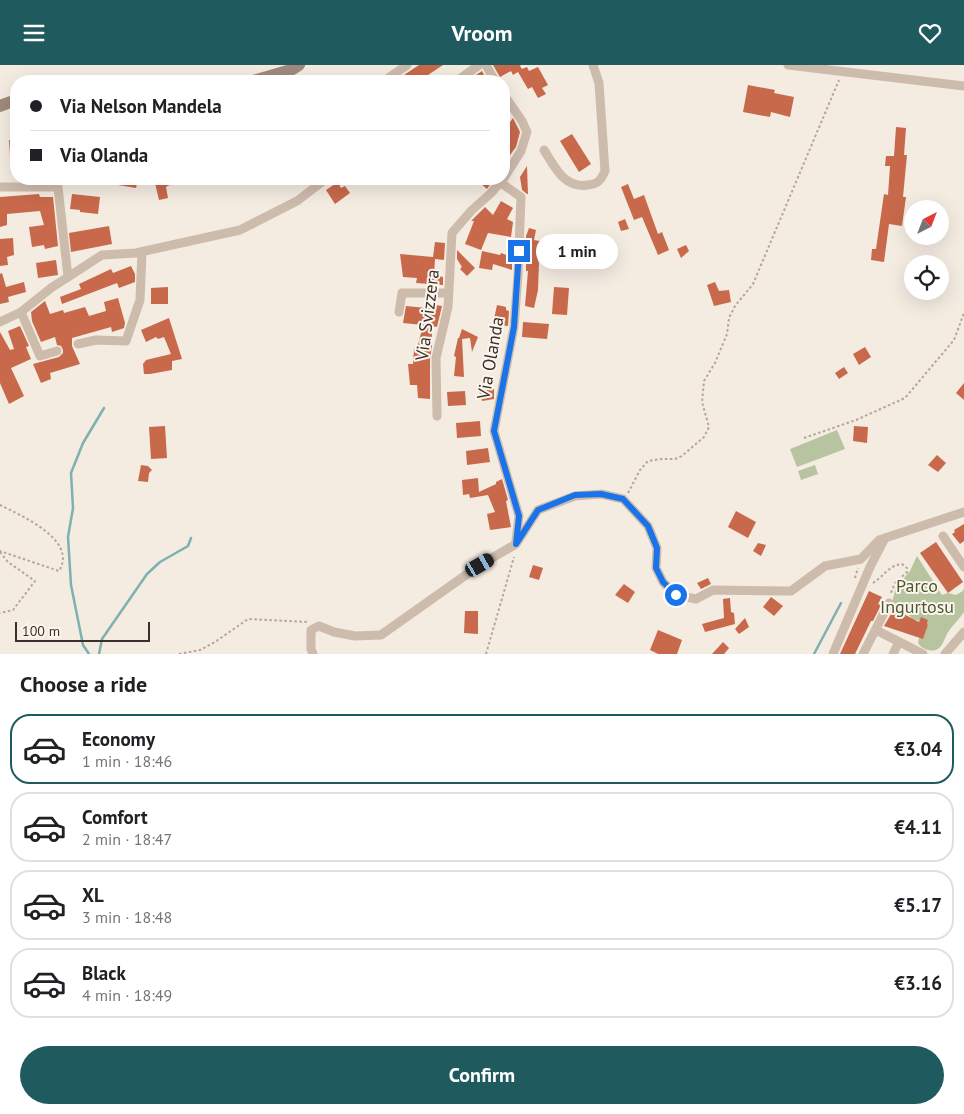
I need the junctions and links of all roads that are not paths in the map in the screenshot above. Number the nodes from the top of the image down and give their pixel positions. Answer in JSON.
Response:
{"nodes":[{"id":1,"x":299,"y":65,"type":"edge"},
{"id":2,"x":407,"y":65,"type":"edge"},
{"id":3,"x":479,"y":65,"type":"edge"},
{"id":4,"x":592,"y":65,"type":"edge"},
{"id":5,"x":788,"y":65,"type":"edge"},
{"id":6,"x":274,"y":75,"type":"edge"},
{"id":7,"x":393,"y":75,"type":"edge"},
{"id":8,"x":465,"y":75,"type":"edge"},
{"id":9,"x":964,"y":86,"type":"edge"},
{"id":10,"x":510,"y":105,"type":"edge"},
{"id":11,"x":544,"y":150,"type":"dead end"},
{"id":12,"x":510,"y":168,"type":"edge"},
{"id":13,"x":318,"y":185,"type":"edge"},
{"id":14,"x":497,"y":185,"type":"edge"},
{"id":15,"x":508,"y":185,"type":"edge"},
{"id":16,"x":0,"y":187,"type":"edge"},
{"id":17,"x":142,"y":252,"type":"junction"},
{"id":18,"x":68,"y":277,"type":"junction"},
{"id":19,"x":448,"y":293,"type":"junction"},
{"id":20,"x":399,"y":311,"type":"dead end"},
{"id":21,"x":21,"y":312,"type":"junction"},
{"id":22,"x":0,"y":322,"type":"edge"},
{"id":23,"x":78,"y":344,"type":"dead end"},
{"id":24,"x":57,"y":351,"type":"dead end"},
{"id":25,"x":437,"y":416,"type":"dead end"},
{"id":26,"x":964,"y":512,"type":"edge"},
{"id":27,"x":942,"y":536,"type":"dead end"},
{"id":28,"x":886,"y":538,"type":"junction"},
{"id":29,"x":516,"y":544,"type":"junction"},
{"id":30,"x":964,"y":567,"type":"edge"},
{"id":31,"x":889,"y":603,"type":"road end"},
{"id":32,"x":876,"y":629,"type":"junction"},
{"id":33,"x":964,"y":632,"type":"edge"},
{"id":34,"x":899,"y":642,"type":"junction"},
{"id":35,"x":314,"y":654,"type":"edge"},
{"id":36,"x":833,"y":654,"type":"edge"},
{"id":37,"x":863,"y":654,"type":"edge"},
{"id":38,"x":894,"y":654,"type":"edge"},
{"id":39,"x":923,"y":654,"type":"edge"},
{"id":40,"x":945,"y":654,"type":"edge"}],
"edges":[{"from":1,"to":6,"type":"main road"},
{"from":2,"to":7,"type":"street"},
{"from":3,"to":8,"type":"street"},
{"from":4,"to":11,"type":"street"},
{"from":5,"to":9,"type":"street"},
{"from":10,"to":12,"type":"street","name":"Via Svizzera"},
{"from":13,"to":17,"type":"street"},
{"from":14,"to":19,"type":"street","name":"Via Svizzera"},
{"from":15,"to":29,"type":"street","name":"Via Olanda"},
{"from":16,"to":18,"type":"street"},
{"from":17,"to":18,"type":"street"},
{"from":17,"to":23,"type":"street"},
{"from":18,"to":21,"type":"street"},
{"from":19,"to":20,"type":"street"},
{"from":19,"to":25,"type":"street","name":"Via Svizzera"},
{"from":21,"to":22,"type":"street"},
{"from":21,"to":24,"type":"street"},
{"from":26,"to":28,"type":"street"},
{"from":27,"to":30,"type":"street"},
{"from":28,"to":29,"type":"street"},
{"from":28,"to":36,"type":"street"},
{"from":29,"to":35,"type":"street"},
{"from":31,"to":32,"type":"street"},
{"from":32,"to":34,"type":"street"},
{"from":32,"to":37,"type":"street"},
{"from":33,"to":40,"type":"street"},
{"from":34,"to":38,"type":"street"},
{"from":34,"to":39,"type":"street"}]}
